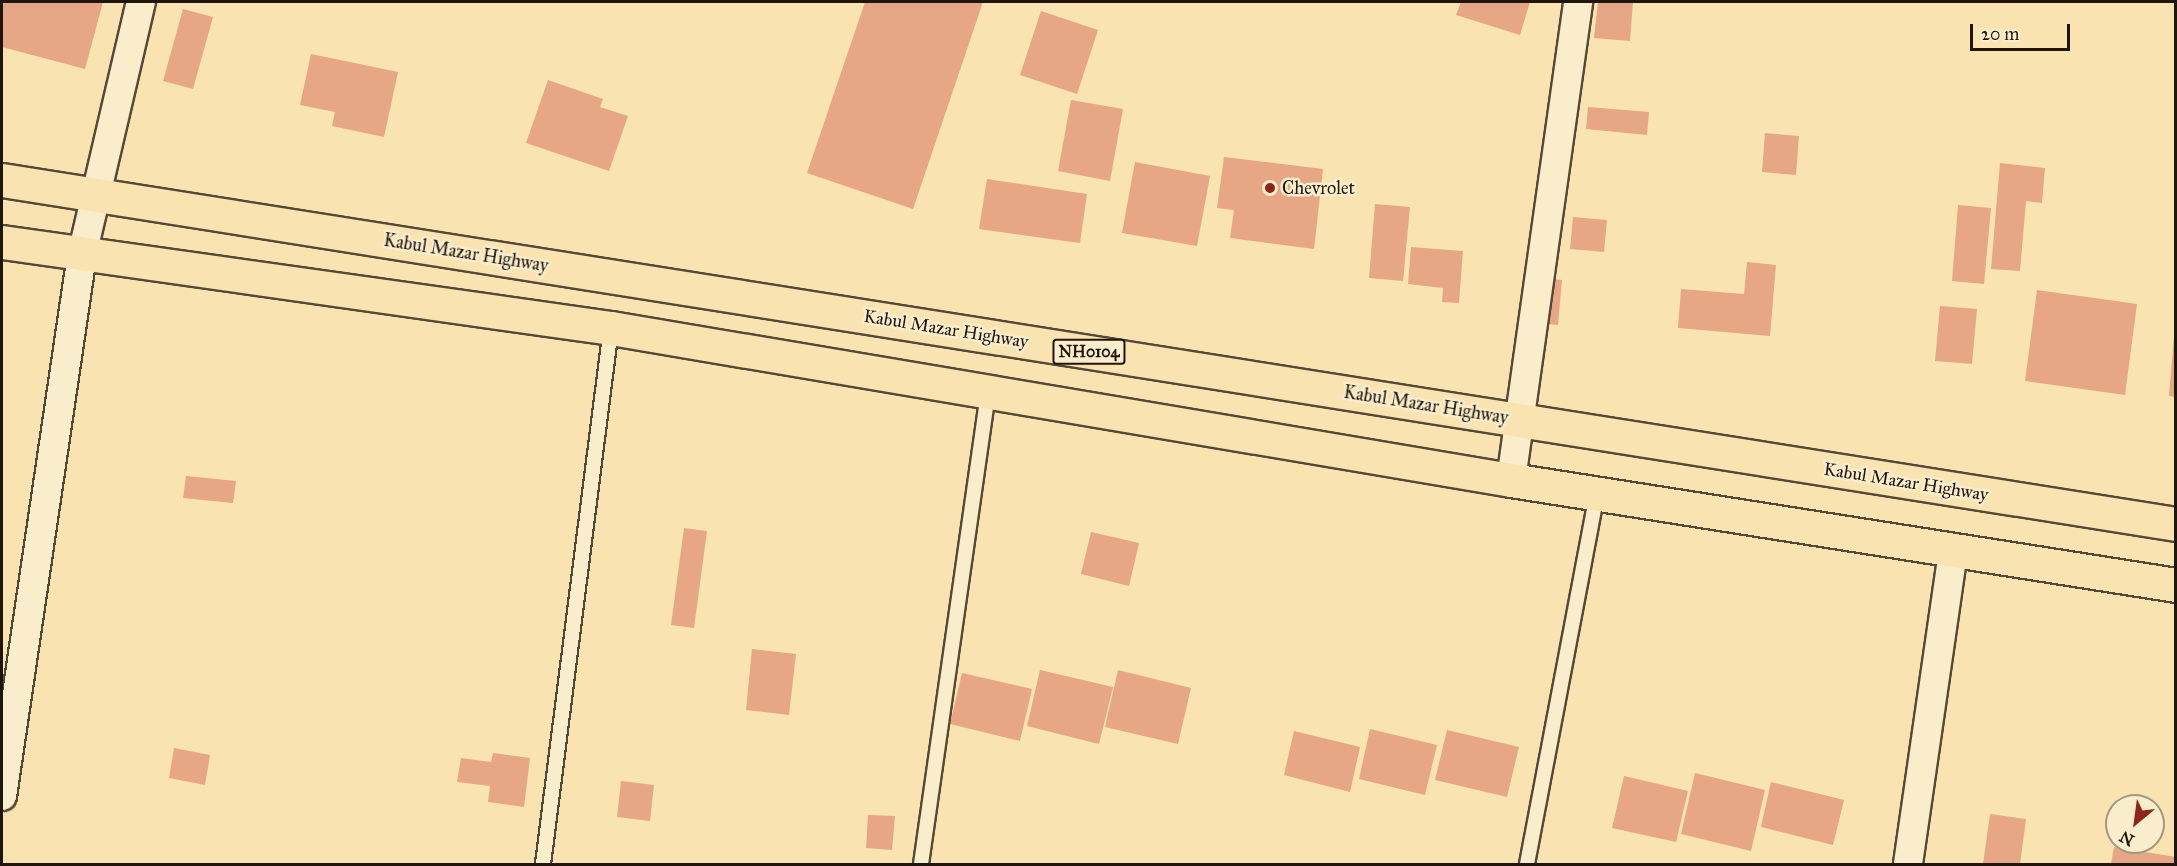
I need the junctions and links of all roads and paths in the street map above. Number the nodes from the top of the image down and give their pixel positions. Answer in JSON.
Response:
{"nodes":[{"id":1,"x":141,"y":2,"type":"edge"},
{"id":2,"x":1578,"y":2,"type":"edge"},
{"id":3,"x":2,"y":180,"type":"edge"},
{"id":4,"x":97,"y":195,"type":"junction"},
{"id":5,"x":2,"y":242,"type":"edge"},
{"id":6,"x":82,"y":255,"type":"junction"},
{"id":7,"x":611,"y":328,"type":"junction"},
{"id":8,"x":988,"y":392,"type":"junction"},
{"id":9,"x":1519,"y":420,"type":"junction"},
{"id":10,"x":1511,"y":480,"type":"junction"},
{"id":11,"x":1597,"y":494,"type":"junction"},
{"id":12,"x":2175,"y":524,"type":"edge"},
{"id":13,"x":1953,"y":550,"type":"junction"},
{"id":14,"x":2175,"y":585,"type":"edge"},
{"id":15,"x":2,"y":796,"type":"edge"},
{"id":16,"x":543,"y":864,"type":"edge"},
{"id":17,"x":921,"y":864,"type":"edge"},
{"id":18,"x":1527,"y":864,"type":"edge"},
{"id":19,"x":1908,"y":864,"type":"edge"}],
"edges":[{"from":1,"to":4,"type":"street"},
{"from":2,"to":9,"type":"street"},
{"from":3,"to":4,"type":"highway","name":"Kabul Mazar Highway","number":"NH0104"},
{"from":4,"to":6,"type":"street"},
{"from":4,"to":9,"type":"highway","name":"Kabul Mazar Highway","number":"NH0104"},
{"from":5,"to":6,"type":"highway"},
{"from":6,"to":7,"type":"highway"},
{"from":6,"to":15,"type":"street"},
{"from":7,"to":8,"type":"highway"},
{"from":7,"to":16,"type":"lane"},
{"from":8,"to":10,"type":"highway"},
{"from":8,"to":17,"type":"lane"},
{"from":9,"to":10,"type":"street"},
{"from":9,"to":12,"type":"highway","name":"Kabul Mazar Highway","number":"NH0104"},
{"from":10,"to":11,"type":"highway"},
{"from":11,"to":13,"type":"highway"},
{"from":11,"to":18,"type":"lane"},
{"from":13,"to":14,"type":"highway"},
{"from":13,"to":19,"type":"street"}]}
